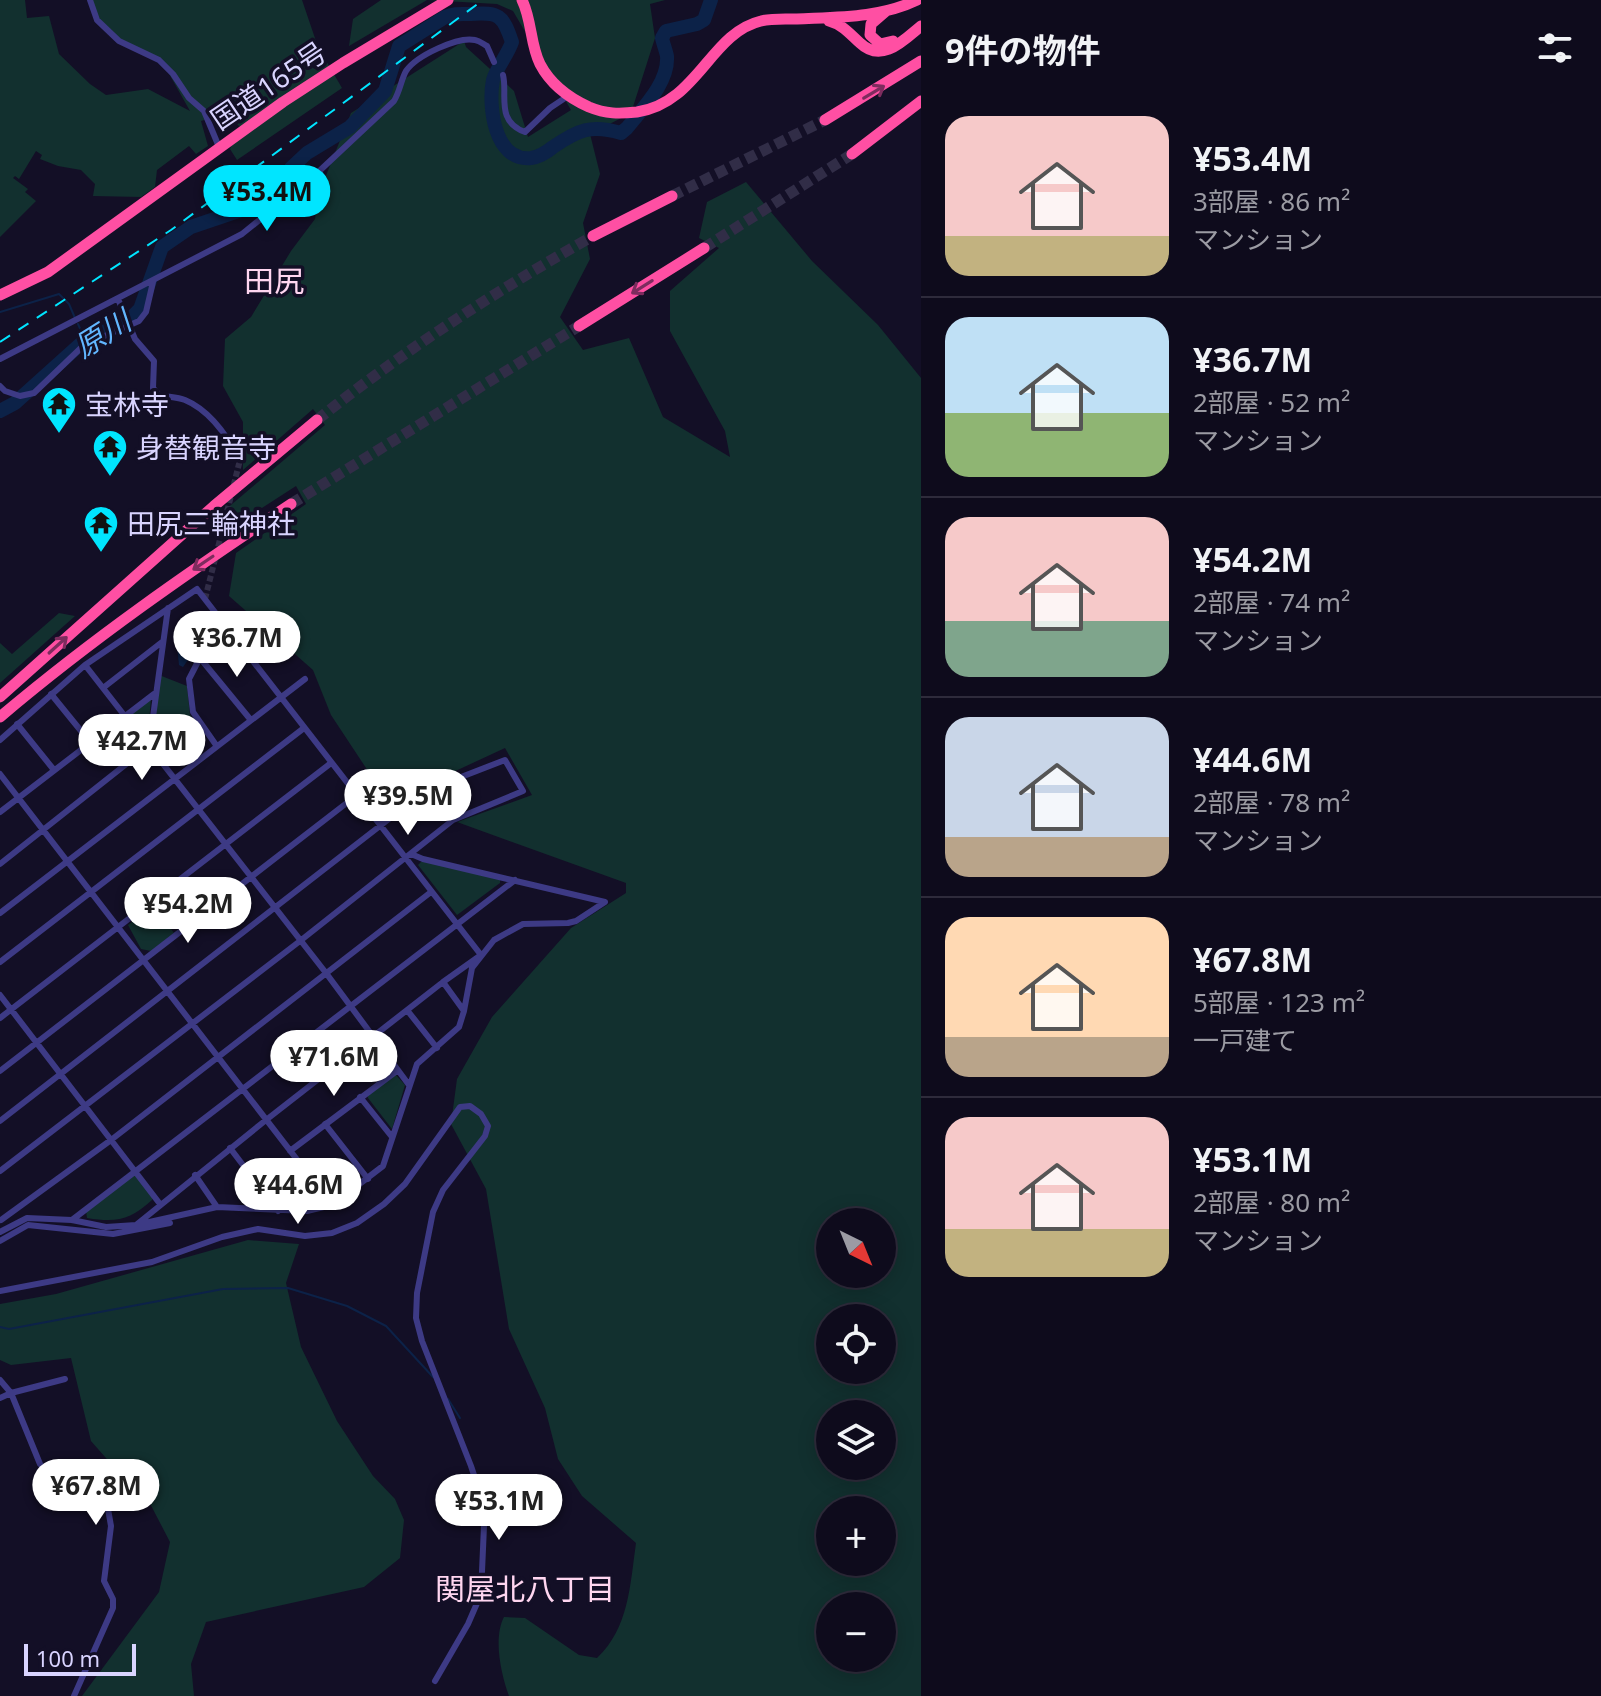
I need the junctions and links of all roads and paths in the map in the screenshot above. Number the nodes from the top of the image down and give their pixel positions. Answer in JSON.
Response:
{"nodes":[{"id":1,"x":90,"y":0,"type":"edge"},
{"id":2,"x":448,"y":0,"type":"edge"},
{"id":3,"x":522,"y":0,"type":"edge"},
{"id":4,"x":917,"y":0,"type":"edge"},
{"id":5,"x":887,"y":11,"type":"junction"},
{"id":6,"x":857,"y":15,"type":"junction"},
{"id":7,"x":820,"y":18,"type":"junction"},
{"id":8,"x":921,"y":23,"type":"edge"},
{"id":9,"x":868,"y":30,"type":"junction"},
{"id":10,"x":853,"y":36,"type":"junction"},
{"id":11,"x":921,"y":61,"type":"edge"},
{"id":12,"x":494,"y":62,"type":"dead end"},
{"id":13,"x":503,"y":75,"type":"dead end"},
{"id":14,"x":568,"y":96,"type":"junction"},
{"id":15,"x":921,"y":101,"type":"edge"},
{"id":16,"x":825,"y":120,"type":"tunnel mouth"},
{"id":17,"x":219,"y":147,"type":"junction"},
{"id":18,"x":852,"y":154,"type":"tunnel mouth"},
{"id":19,"x":672,"y":196,"type":"tunnel mouth"},
{"id":20,"x":593,"y":236,"type":"tunnel mouth"},
{"id":21,"x":704,"y":248,"type":"tunnel mouth"},
{"id":22,"x":153,"y":282,"type":"junction"},
{"id":23,"x":0,"y":295,"type":"edge"},
{"id":24,"x":118,"y":299,"type":"junction"},
{"id":25,"x":129,"y":325,"type":"junction"},
{"id":26,"x":579,"y":326,"type":"tunnel mouth"},
{"id":27,"x":0,"y":359,"type":"edge"},
{"id":28,"x":0,"y":386,"type":"edge"},
{"id":29,"x":317,"y":420,"type":"tunnel mouth"},
{"id":30,"x":240,"y":460,"type":"dead end"},
{"id":31,"x":291,"y":504,"type":"tunnel mouth"},
{"id":32,"x":168,"y":608,"type":"junction"},
{"id":33,"x":220,"y":619,"type":"junction"},
{"id":34,"x":162,"y":642,"type":"junction"},
{"id":35,"x":200,"y":658,"type":"junction"},
{"id":36,"x":85,"y":665,"type":"junction"},
{"id":37,"x":305,"y":679,"type":"dead end"},
{"id":38,"x":103,"y":688,"type":"junction"},
{"id":39,"x":51,"y":694,"type":"junction"},
{"id":40,"x":154,"y":694,"type":"junction"},
{"id":41,"x":280,"y":696,"type":"junction"},
{"id":42,"x":0,"y":697,"type":"edge"},
{"id":43,"x":124,"y":715,"type":"junction"},
{"id":44,"x":0,"y":717,"type":"edge"},
{"id":45,"x":250,"y":719,"type":"junction"},
{"id":46,"x":151,"y":720,"type":"junction"},
{"id":47,"x":17,"y":724,"type":"junction"},
{"id":48,"x":203,"y":727,"type":"junction"},
{"id":49,"x":304,"y":728,"type":"junction"},
{"id":50,"x":0,"y":740,"type":"edge"},
{"id":51,"x":90,"y":742,"type":"junction"},
{"id":52,"x":216,"y":745,"type":"junction"},
{"id":53,"x":149,"y":746,"type":"junction"},
{"id":54,"x":331,"y":763,"type":"junction"},
{"id":55,"x":54,"y":770,"type":"junction"},
{"id":56,"x":0,"y":774,"type":"edge"},
{"id":57,"x":173,"y":778,"type":"junction"},
{"id":58,"x":357,"y":795,"type":"junction"},
{"id":59,"x":19,"y":798,"type":"junction"},
{"id":60,"x":198,"y":811,"type":"junction"},
{"id":61,"x":0,"y":812,"type":"edge"},
{"id":62,"x":381,"y":826,"type":"junction"},
{"id":63,"x":44,"y":830,"type":"junction"},
{"id":64,"x":224,"y":844,"type":"junction"},
{"id":65,"x":409,"y":856,"type":"junction"},
{"id":66,"x":67,"y":860,"type":"junction"},
{"id":67,"x":0,"y":864,"type":"edge"},
{"id":68,"x":250,"y":878,"type":"junction"},
{"id":69,"x":515,"y":880,"type":"junction"},
{"id":70,"x":91,"y":892,"type":"junction"},
{"id":71,"x":431,"y":892,"type":"junction"},
{"id":72,"x":273,"y":909,"type":"junction"},
{"id":73,"x":0,"y":913,"type":"edge"},
{"id":74,"x":457,"y":925,"type":"junction"},
{"id":75,"x":118,"y":927,"type":"junction"},
{"id":76,"x":300,"y":941,"type":"junction"},
{"id":77,"x":481,"y":955,"type":"junction"},
{"id":78,"x":142,"y":961,"type":"junction"},
{"id":79,"x":0,"y":962,"type":"edge"},
{"id":80,"x":326,"y":973,"type":"junction"},
{"id":81,"x":443,"y":982,"type":"junction"},
{"id":82,"x":167,"y":992,"type":"junction"},
{"id":83,"x":0,"y":995,"type":"edge"},
{"id":84,"x":350,"y":1006,"type":"junction"},
{"id":85,"x":11,"y":1009,"type":"junction"},
{"id":86,"x":407,"y":1010,"type":"junction"},
{"id":87,"x":464,"y":1011,"type":"junction"},
{"id":88,"x":0,"y":1018,"type":"edge"},
{"id":89,"x":192,"y":1024,"type":"junction"},
{"id":90,"x":372,"y":1037,"type":"junction"},
{"id":91,"x":36,"y":1043,"type":"junction"},
{"id":92,"x":437,"y":1048,"type":"junction"},
{"id":93,"x":217,"y":1057,"type":"junction"},
{"id":94,"x":398,"y":1070,"type":"junction"},
{"id":95,"x":0,"y":1071,"type":"edge"},
{"id":96,"x":59,"y":1075,"type":"junction"},
{"id":97,"x":409,"y":1085,"type":"junction"},
{"id":98,"x":240,"y":1088,"type":"junction"},
{"id":99,"x":360,"y":1097,"type":"junction"},
{"id":100,"x":85,"y":1106,"type":"junction"},
{"id":101,"x":266,"y":1120,"type":"junction"},
{"id":102,"x":0,"y":1121,"type":"edge"},
{"id":103,"x":325,"y":1124,"type":"junction"},
{"id":104,"x":392,"y":1137,"type":"junction"},
{"id":105,"x":111,"y":1140,"type":"junction"},
{"id":106,"x":230,"y":1148,"type":"junction"},
{"id":107,"x":290,"y":1151,"type":"junction"},
{"id":108,"x":0,"y":1171,"type":"edge"},
{"id":109,"x":136,"y":1171,"type":"junction"},
{"id":110,"x":195,"y":1175,"type":"junction"},
{"id":111,"x":368,"y":1179,"type":"junction"},
{"id":112,"x":160,"y":1204,"type":"junction"},
{"id":113,"x":332,"y":1205,"type":"junction"},
{"id":114,"x":217,"y":1207,"type":"junction"},
{"id":115,"x":278,"y":1211,"type":"junction"},
{"id":116,"x":1,"y":1220,"type":"edge"},
{"id":117,"x":72,"y":1220,"type":"junction"},
{"id":118,"x":170,"y":1223,"type":"dead end"},
{"id":119,"x":136,"y":1225,"type":"junction"},
{"id":120,"x":4,"y":1230,"type":"edge"},
{"id":121,"x":0,"y":1241,"type":"edge"},
{"id":122,"x":0,"y":1291,"type":"edge"},
{"id":123,"x":65,"y":1379,"type":"dead end"},
{"id":124,"x":0,"y":1380,"type":"edge"},
{"id":125,"x":11,"y":1393,"type":"junction"},
{"id":126,"x":0,"y":1398,"type":"edge"},
{"id":127,"x":435,"y":1681,"type":"dead end"},
{"id":128,"x":74,"y":1696,"type":"edge"}],
"edges":[{"from":1,"to":17,"type":"street"},
{"from":2,"to":17,"type":"highway","name":"国道165号"},
{"from":3,"to":14,"type":"highway"},
{"from":4,"to":5,"type":"highway"},
{"from":5,"to":6,"type":"highway"},
{"from":5,"to":9,"type":"highway"},
{"from":6,"to":7,"type":"highway"},
{"from":6,"to":9,"type":"highway"},
{"from":6,"to":10,"type":"highway"},
{"from":7,"to":10,"type":"highway"},
{"from":7,"to":14,"type":"highway"},
{"from":8,"to":9,"type":"highway"},
{"from":8,"to":10,"type":"highway"},
{"from":16,"to":11,"type":"highway","one_way":true},
{"from":12,"to":22,"type":"street"},
{"from":13,"to":14,"type":"street"},
{"from":15,"to":18,"type":"highway"},
{"from":17,"to":23,"type":"highway","name":"国道165号"},
{"from":19,"to":20,"type":"highway"},
{"from":21,"to":26,"type":"highway","one_way":true},
{"from":22,"to":24,"type":"street"},
{"from":22,"to":25,"type":"street"},
{"from":24,"to":25,"type":"street"},
{"from":24,"to":27,"type":"street"},
{"from":25,"to":28,"type":"street"},
{"from":25,"to":30,"type":"street"},
{"from":42,"to":29,"type":"highway","one_way":true},
{"from":31,"to":44,"type":"highway","one_way":true},
{"from":32,"to":33,"type":"street"},
{"from":32,"to":34,"type":"street"},
{"from":32,"to":36,"type":"street"},
{"from":33,"to":35,"type":"street"},
{"from":33,"to":41,"type":"street"},
{"from":34,"to":38,"type":"street"},
{"from":34,"to":40,"type":"street"},
{"from":35,"to":45,"type":"street"},
{"from":35,"to":48,"type":"street"},
{"from":36,"to":38,"type":"street"},
{"from":36,"to":39,"type":"street"},
{"from":37,"to":41,"type":"street"},
{"from":38,"to":43,"type":"street"},
{"from":39,"to":47,"type":"street"},
{"from":39,"to":51,"type":"street"},
{"from":40,"to":43,"type":"street"},
{"from":40,"to":46,"type":"street"},
{"from":41,"to":45,"type":"street"},
{"from":41,"to":49,"type":"street"},
{"from":43,"to":51,"type":"street"},
{"from":45,"to":52,"type":"street"},
{"from":46,"to":48,"type":"street"},
{"from":46,"to":53,"type":"street"},
{"from":47,"to":50,"type":"street"},
{"from":47,"to":55,"type":"street"},
{"from":48,"to":52,"type":"street"},
{"from":49,"to":54,"type":"street"},
{"from":49,"to":60,"type":"street"},
{"from":51,"to":55,"type":"street"},
{"from":52,"to":57,"type":"street"},
{"from":53,"to":57,"type":"street"},
{"from":53,"to":63,"type":"street"},
{"from":54,"to":58,"type":"street"},
{"from":54,"to":64,"type":"street"},
{"from":55,"to":59,"type":"street"},
{"from":56,"to":59,"type":"street"},
{"from":57,"to":60,"type":"street"},
{"from":57,"to":66,"type":"street"},
{"from":58,"to":62,"type":"street"},
{"from":58,"to":68,"type":"street"},
{"from":59,"to":61,"type":"street"},
{"from":59,"to":63,"type":"street"},
{"from":60,"to":64,"type":"street"},
{"from":60,"to":70,"type":"street"},
{"from":62,"to":65,"type":"street"},
{"from":62,"to":65,"type":"street"},
{"from":62,"to":72,"type":"street"},
{"from":63,"to":66,"type":"street"},
{"from":63,"to":67,"type":"street"},
{"from":64,"to":68,"type":"street"},
{"from":64,"to":75,"type":"street"},
{"from":65,"to":69,"type":"street"},
{"from":65,"to":71,"type":"street"},
{"from":65,"to":76,"type":"street"},
{"from":66,"to":70,"type":"street"},
{"from":66,"to":73,"type":"street"},
{"from":68,"to":72,"type":"street"},
{"from":68,"to":78,"type":"street"},
{"from":69,"to":74,"type":"street"},
{"from":69,"to":77,"type":"street"},
{"from":70,"to":75,"type":"street"},
{"from":70,"to":79,"type":"street"},
{"from":71,"to":74,"type":"street"},
{"from":71,"to":80,"type":"street"},
{"from":72,"to":76,"type":"street"},
{"from":72,"to":82,"type":"street"},
{"from":74,"to":77,"type":"street"},
{"from":74,"to":84,"type":"street"},
{"from":75,"to":78,"type":"street"},
{"from":75,"to":85,"type":"street"},
{"from":76,"to":80,"type":"street"},
{"from":76,"to":89,"type":"street"},
{"from":77,"to":81,"type":"street"},
{"from":77,"to":87,"type":"street"},
{"from":78,"to":82,"type":"street"},
{"from":78,"to":91,"type":"street"},
{"from":80,"to":84,"type":"street"},
{"from":80,"to":93,"type":"street"},
{"from":81,"to":86,"type":"street"},
{"from":81,"to":87,"type":"street"},
{"from":82,"to":89,"type":"street"},
{"from":82,"to":96,"type":"street"},
{"from":83,"to":85,"type":"street"},
{"from":84,"to":90,"type":"street"},
{"from":84,"to":98,"type":"street"},
{"from":85,"to":88,"type":"street"},
{"from":85,"to":91,"type":"street"},
{"from":86,"to":90,"type":"street"},
{"from":86,"to":92,"type":"street"},
{"from":87,"to":92,"type":"street"},
{"from":89,"to":93,"type":"street"},
{"from":89,"to":100,"type":"street"},
{"from":90,"to":94,"type":"street"},
{"from":90,"to":101,"type":"street"},
{"from":91,"to":95,"type":"street"},
{"from":91,"to":96,"type":"street"},
{"from":92,"to":97,"type":"street"},
{"from":93,"to":98,"type":"street"},
{"from":93,"to":105,"type":"street"},
{"from":94,"to":97,"type":"street"},
{"from":94,"to":99,"type":"street"},
{"from":96,"to":100,"type":"street"},
{"from":96,"to":102,"type":"street"},
{"from":97,"to":104,"type":"street"},
{"from":98,"to":101,"type":"street"},
{"from":98,"to":109,"type":"street"},
{"from":99,"to":103,"type":"street"},
{"from":99,"to":104,"type":"street"},
{"from":100,"to":105,"type":"street"},
{"from":100,"to":108,"type":"street"},
{"from":101,"to":106,"type":"street"},
{"from":101,"to":107,"type":"street"},
{"from":103,"to":107,"type":"street"},
{"from":103,"to":111,"type":"street"},
{"from":104,"to":111,"type":"street"},
{"from":105,"to":109,"type":"street"},
{"from":105,"to":116,"type":"street"},
{"from":106,"to":110,"type":"street"},
{"from":106,"to":115,"type":"street"},
{"from":107,"to":113,"type":"street"},
{"from":109,"to":112,"type":"street"},
{"from":109,"to":117,"type":"street"},
{"from":110,"to":112,"type":"street"},
{"from":110,"to":114,"type":"street"},
{"from":111,"to":113,"type":"street"},
{"from":112,"to":119,"type":"street"},
{"from":113,"to":115,"type":"street"},
{"from":114,"to":115,"type":"street"},
{"from":114,"to":119,"type":"street"},
{"from":116,"to":120,"type":"street"},
{"from":117,"to":119,"type":"street"},
{"from":117,"to":120,"type":"street"},
{"from":118,"to":121,"type":"street"},
{"from":122,"to":127,"type":"street"},
{"from":123,"to":125,"type":"street"},
{"from":124,"to":125,"type":"street"},
{"from":125,"to":126,"type":"street"},
{"from":125,"to":128,"type":"street"}]}
